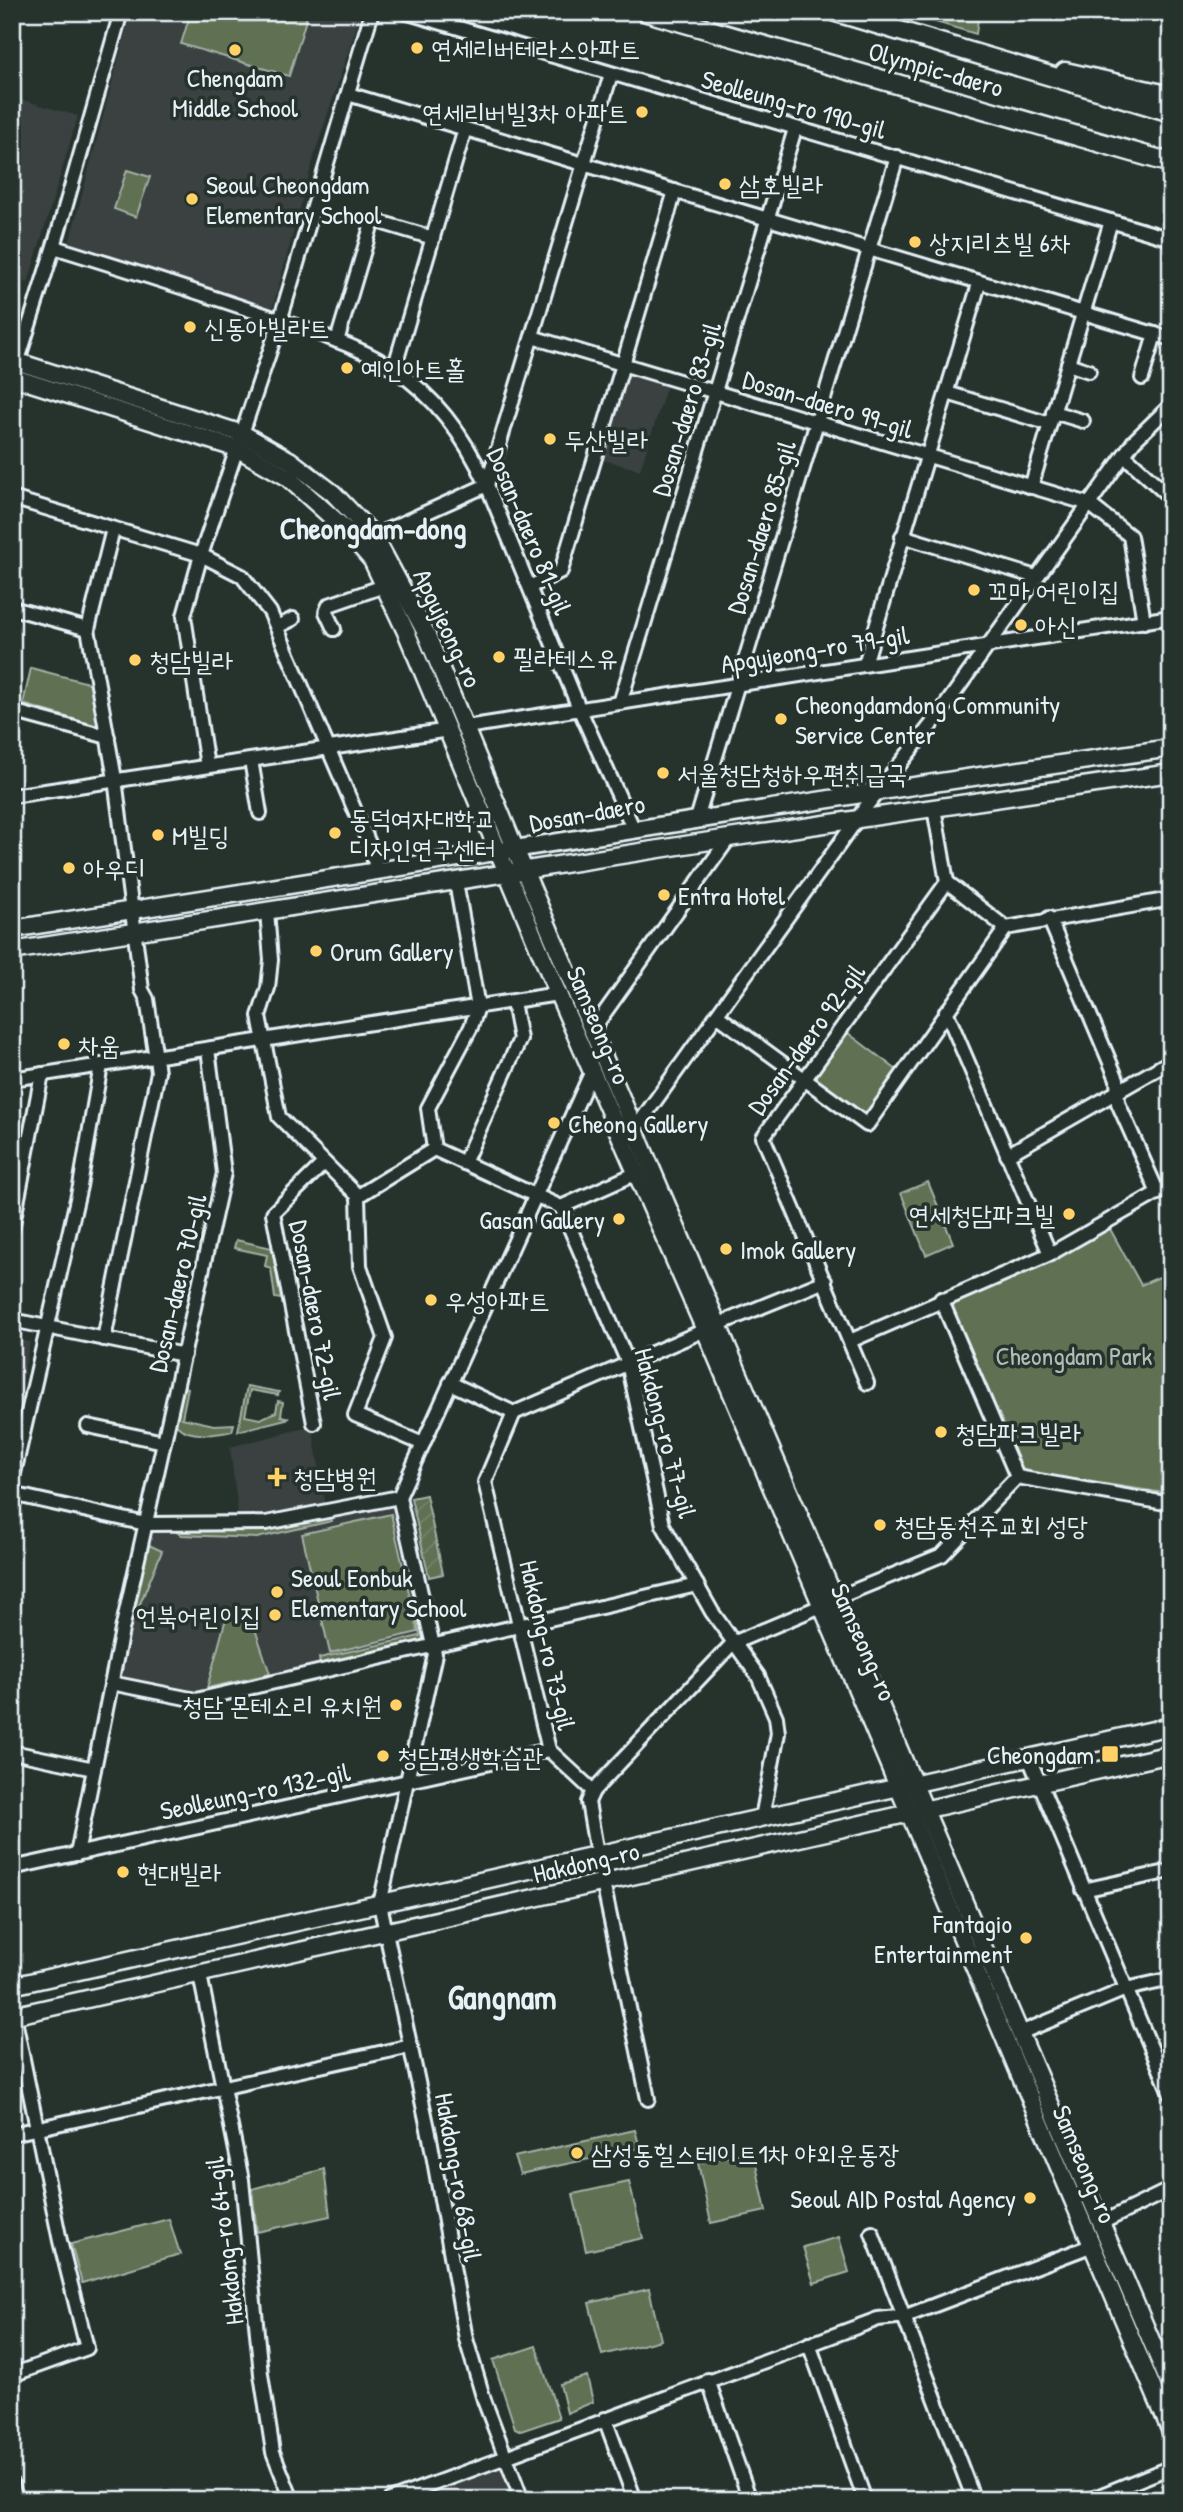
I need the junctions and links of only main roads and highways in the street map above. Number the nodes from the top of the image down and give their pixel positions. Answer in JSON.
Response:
{"nodes":[{"id":1,"x":648,"y":12,"type":"edge"},
{"id":2,"x":836,"y":12,"type":"edge"},
{"id":3,"x":1007,"y":63,"type":"junction"},
{"id":4,"x":1171,"y":96,"type":"edge"},
{"id":5,"x":1171,"y":112,"type":"edge"},
{"id":6,"x":1171,"y":163,"type":"edge"},
{"id":7,"x":14,"y":369,"type":"edge"},
{"id":8,"x":240,"y":441,"type":"junction"},
{"id":9,"x":1171,"y":748,"type":"edge"},
{"id":10,"x":1171,"y":773,"type":"edge"},
{"id":11,"x":509,"y":852,"type":"junction"},
{"id":12,"x":516,"y":872,"type":"junction"},
{"id":13,"x":12,"y":929,"type":"edge"},
{"id":14,"x":12,"y":951,"type":"edge"},
{"id":15,"x":712,"y":1327,"type":"junction"},
{"id":16,"x":1171,"y":1726,"type":"edge"},
{"id":17,"x":1171,"y":1754,"type":"edge"},
{"id":18,"x":906,"y":1784,"type":"junction"},
{"id":19,"x":917,"y":1812,"type":"junction"},
{"id":20,"x":12,"y":1986,"type":"edge"},
{"id":21,"x":13,"y":2012,"type":"edge"},
{"id":22,"x":1165,"y":2356,"type":"edge"},
{"id":23,"x":1171,"y":2387,"type":"edge"},
{"id":24,"x":1171,"y":2432,"type":"edge"}],
"edges":[{"from":1,"to":6,"type":"highway","name":"Olympic-daero"},
{"from":2,"to":3,"type":"highway","name":"Olympic-daero"},
{"from":3,"to":4,"type":"highway"},
{"from":3,"to":5,"type":"highway","name":"Olympic-daero"},
{"from":7,"to":8,"type":"main road","name":"Apgujeong-ro"},
{"from":8,"to":11,"type":"main road","name":"Apgujeong-ro"},
{"from":8,"to":11,"type":"main road","name":"Apgujeong-ro"},
{"from":9,"to":11,"type":"main road","name":"Dosan-daero"},
{"from":10,"to":12,"type":"main road","name":"Dosan-daero"},
{"from":11,"to":12,"type":"main road","name":"Samseong-ro"},
{"from":11,"to":13,"type":"main road","name":"Dosan-daero"},
{"from":12,"to":14,"type":"main road","name":"Dosan-daero"},
{"from":12,"to":15,"type":"main road","name":"Samseong-ro"},
{"from":12,"to":15,"type":"main road","name":"Samseong-ro"},
{"from":15,"to":18,"type":"main road","name":"Samseong-ro"},
{"from":16,"to":18,"type":"main road","name":"Hakdong-ro"},
{"from":17,"to":19,"type":"main road","name":"Hakdong-ro"},
{"from":18,"to":19,"type":"main road","name":"Samseong-ro"},
{"from":18,"to":20,"type":"main road","name":"Hakdong-ro"},
{"from":19,"to":21,"type":"main road","name":"Hakdong-ro"},
{"from":19,"to":22,"type":"main road","name":"Samseong-ro"},
{"from":19,"to":24,"type":"main road","name":"Samseong-ro"},
{"from":22,"to":23,"type":"main road","name":"Samseong-ro"}]}
